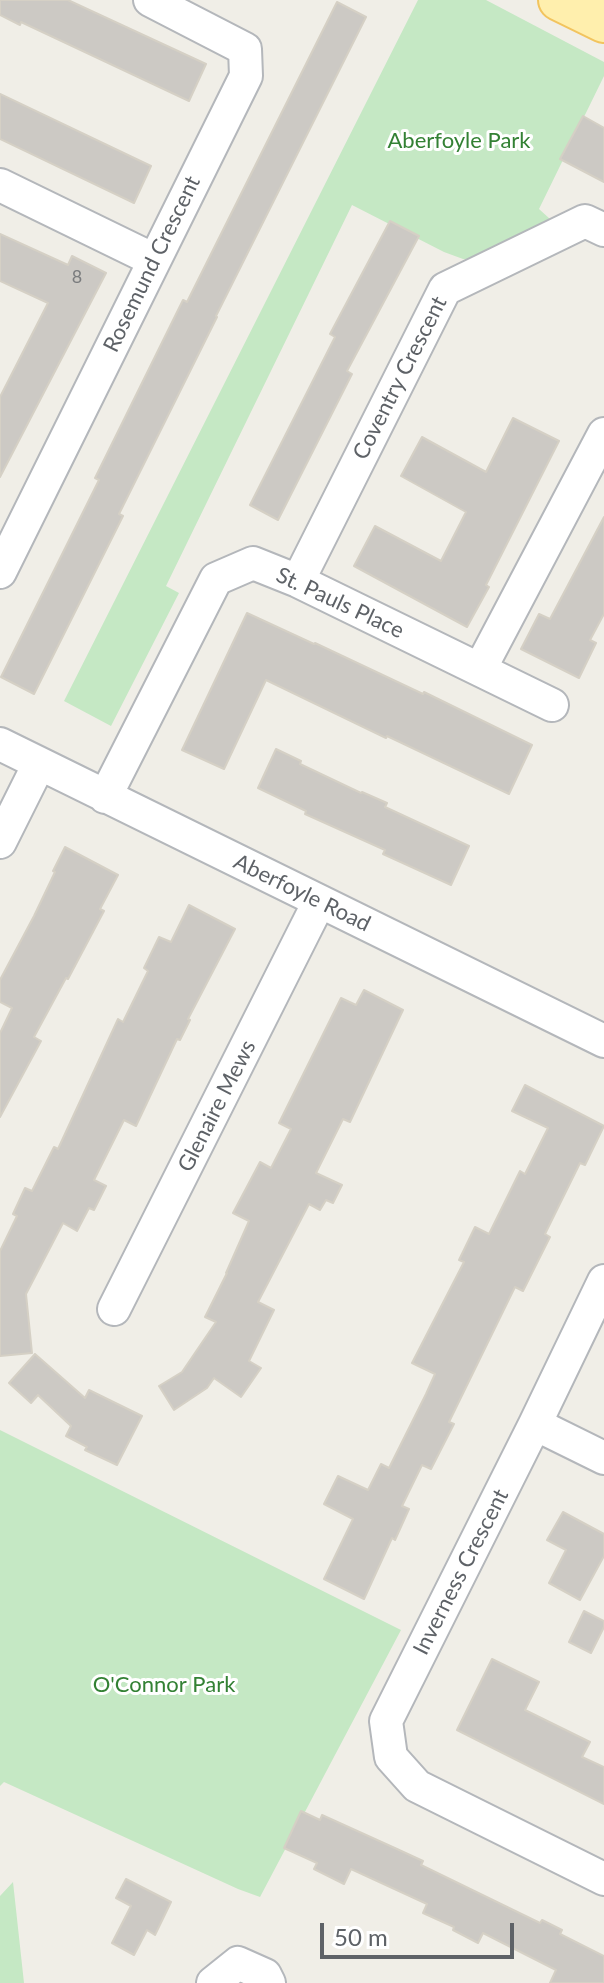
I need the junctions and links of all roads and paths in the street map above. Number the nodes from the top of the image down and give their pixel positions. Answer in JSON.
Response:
{"nodes":[{"id":1,"x":150,"y":0,"type":"edge"},
{"id":2,"x":559,"y":0,"type":"edge"},
{"id":3,"x":604,"y":22,"type":"edge"},
{"id":4,"x":0,"y":185,"type":"edge"},
{"id":5,"x":604,"y":230,"type":"edge"},
{"id":6,"x":154,"y":260,"type":"junction"},
{"id":7,"x":604,"y":434,"type":"edge"},
{"id":8,"x":0,"y":572,"type":"edge"},
{"id":9,"x":298,"y":581,"type":"junction"},
{"id":10,"x":480,"y":669,"type":"junction"},
{"id":11,"x":552,"y":705,"type":"dead end"},
{"id":12,"x":0,"y":744,"type":"edge"},
{"id":13,"x":39,"y":764,"type":"junction"},
{"id":14,"x":105,"y":797,"type":"junction"},
{"id":15,"x":0,"y":842,"type":"edge"},
{"id":16,"x":319,"y":902,"type":"junction"},
{"id":17,"x":604,"y":1041,"type":"edge"},
{"id":18,"x":604,"y":1281,"type":"edge"},
{"id":19,"x":114,"y":1309,"type":"dead end"},
{"id":20,"x":535,"y":1424,"type":"junction"},
{"id":21,"x":604,"y":1458,"type":"edge"},
{"id":22,"x":604,"y":1879,"type":"edge"},
{"id":23,"x":213,"y":1983,"type":"edge"},
{"id":24,"x":269,"y":1983,"type":"edge"}],
"edges":[{"from":1,"to":6,"type":"street","name":"Rosemund Crescent"},
{"from":2,"to":3,"type":"main road"},
{"from":4,"to":6,"type":"street"},
{"from":5,"to":9,"type":"street","name":"Coventry Crescent"},
{"from":6,"to":8,"type":"street","name":"Rosemund Crescent"},
{"from":7,"to":10,"type":"street"},
{"from":9,"to":10,"type":"street","name":"St. Pauls Place"},
{"from":9,"to":14,"type":"street","name":"St. Pauls Place"},
{"from":10,"to":11,"type":"street","name":"St. Pauls Place"},
{"from":12,"to":13,"type":"street","name":"Aberfoyle Road"},
{"from":13,"to":14,"type":"street","name":"Aberfoyle Road"},
{"from":13,"to":15,"type":"street"},
{"from":14,"to":16,"type":"street","name":"Aberfoyle Road"},
{"from":16,"to":17,"type":"street","name":"Aberfoyle Road"},
{"from":16,"to":19,"type":"street","name":"Glenaire Mews"},
{"from":18,"to":20,"type":"street","name":"Inverness Crescent"},
{"from":20,"to":21,"type":"street"},
{"from":20,"to":22,"type":"street","name":"Inverness Crescent"},
{"from":23,"to":24,"type":"street"}]}
